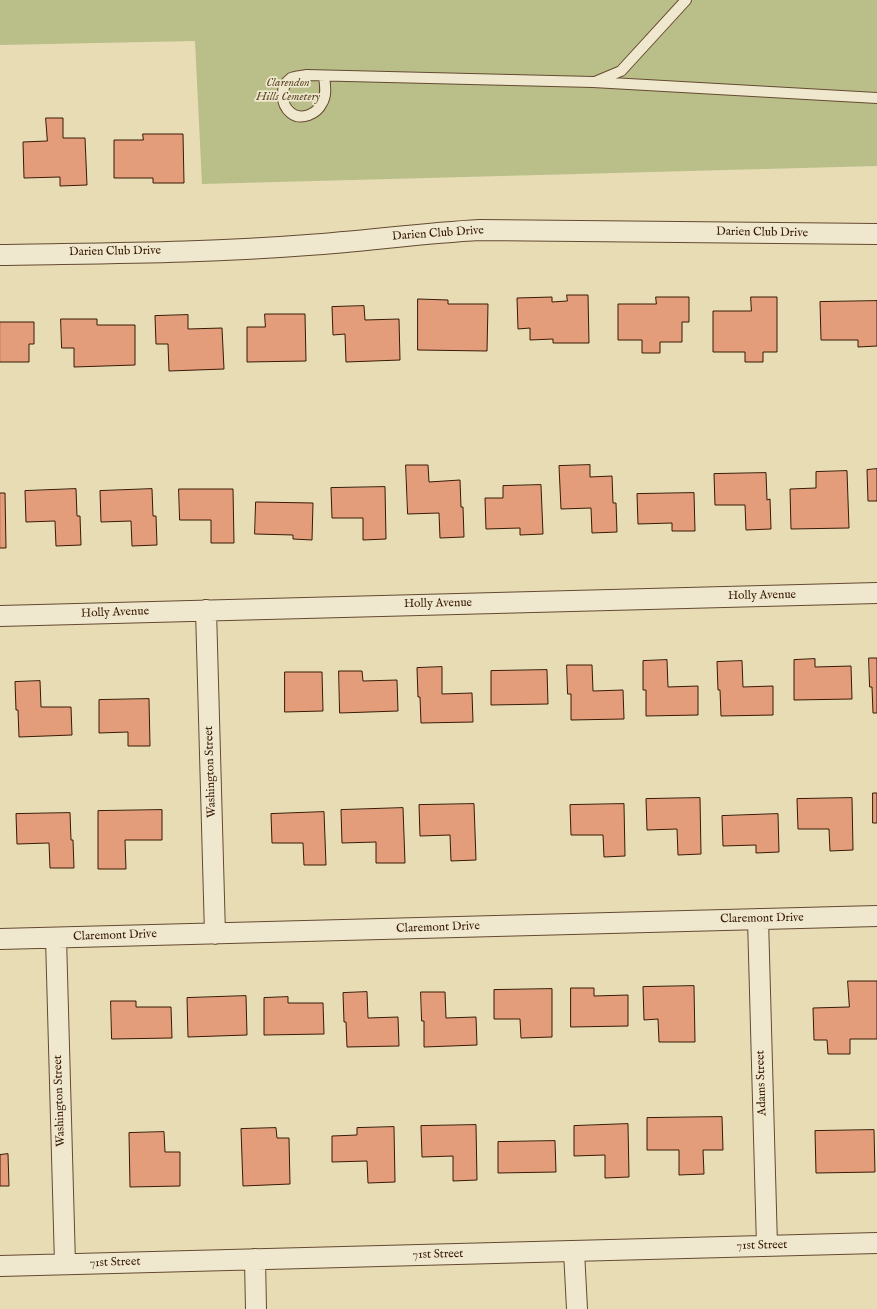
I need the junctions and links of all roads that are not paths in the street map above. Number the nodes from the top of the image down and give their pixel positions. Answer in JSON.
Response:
{"nodes":[{"id":1,"x":686,"y":0,"type":"edge"},
{"id":2,"x":324,"y":76,"type":"junction"},
{"id":3,"x":593,"y":82,"type":"junction"},
{"id":4,"x":877,"y":98,"type":"edge"},
{"id":5,"x":877,"y":234,"type":"edge"},
{"id":6,"x":0,"y":255,"type":"edge"},
{"id":7,"x":877,"y":593,"type":"edge"},
{"id":8,"x":206,"y":610,"type":"junction"},
{"id":9,"x":0,"y":616,"type":"edge"},
{"id":10,"x":877,"y":916,"type":"edge"},
{"id":11,"x":758,"y":919,"type":"junction"},
{"id":12,"x":215,"y":934,"type":"junction"},
{"id":13,"x":56,"y":938,"type":"junction"},
{"id":14,"x":0,"y":939,"type":"edge"},
{"id":15,"x":877,"y":1243,"type":"edge"},
{"id":16,"x":767,"y":1246,"type":"junction"},
{"id":17,"x":574,"y":1251,"type":"junction"},
{"id":18,"x":255,"y":1259,"type":"junction"},
{"id":19,"x":65,"y":1264,"type":"junction"},
{"id":20,"x":0,"y":1266,"type":"edge"},
{"id":21,"x":256,"y":1309,"type":"edge"},
{"id":22,"x":577,"y":1309,"type":"edge"}],
"edges":[{"from":1,"to":3,"type":"lane"},
{"from":2,"to":2,"type":"lane"},
{"from":2,"to":3,"type":"lane"},
{"from":3,"to":4,"type":"lane"},
{"from":5,"to":6,"type":"street","name":"Darien Club Drive"},
{"from":7,"to":8,"type":"street","name":"Holly Avenue"},
{"from":8,"to":9,"type":"street","name":"Holly Avenue"},
{"from":8,"to":12,"type":"street","name":"Washington Street"},
{"from":10,"to":11,"type":"street","name":"Claremont Drive"},
{"from":11,"to":12,"type":"street","name":"Claremont Drive"},
{"from":11,"to":16,"type":"street","name":"Adams Street"},
{"from":12,"to":13,"type":"street","name":"Claremont Drive"},
{"from":13,"to":14,"type":"street","name":"Claremont Drive"},
{"from":13,"to":19,"type":"street","name":"Washington Street"},
{"from":15,"to":16,"type":"street","name":"71st Street"},
{"from":16,"to":17,"type":"street","name":"71st Street"},
{"from":17,"to":18,"type":"street","name":"71st Street"},
{"from":17,"to":22,"type":"street"},
{"from":18,"to":19,"type":"street","name":"71st Street"},
{"from":18,"to":21,"type":"street"},
{"from":19,"to":20,"type":"street","name":"71st Street"}]}
